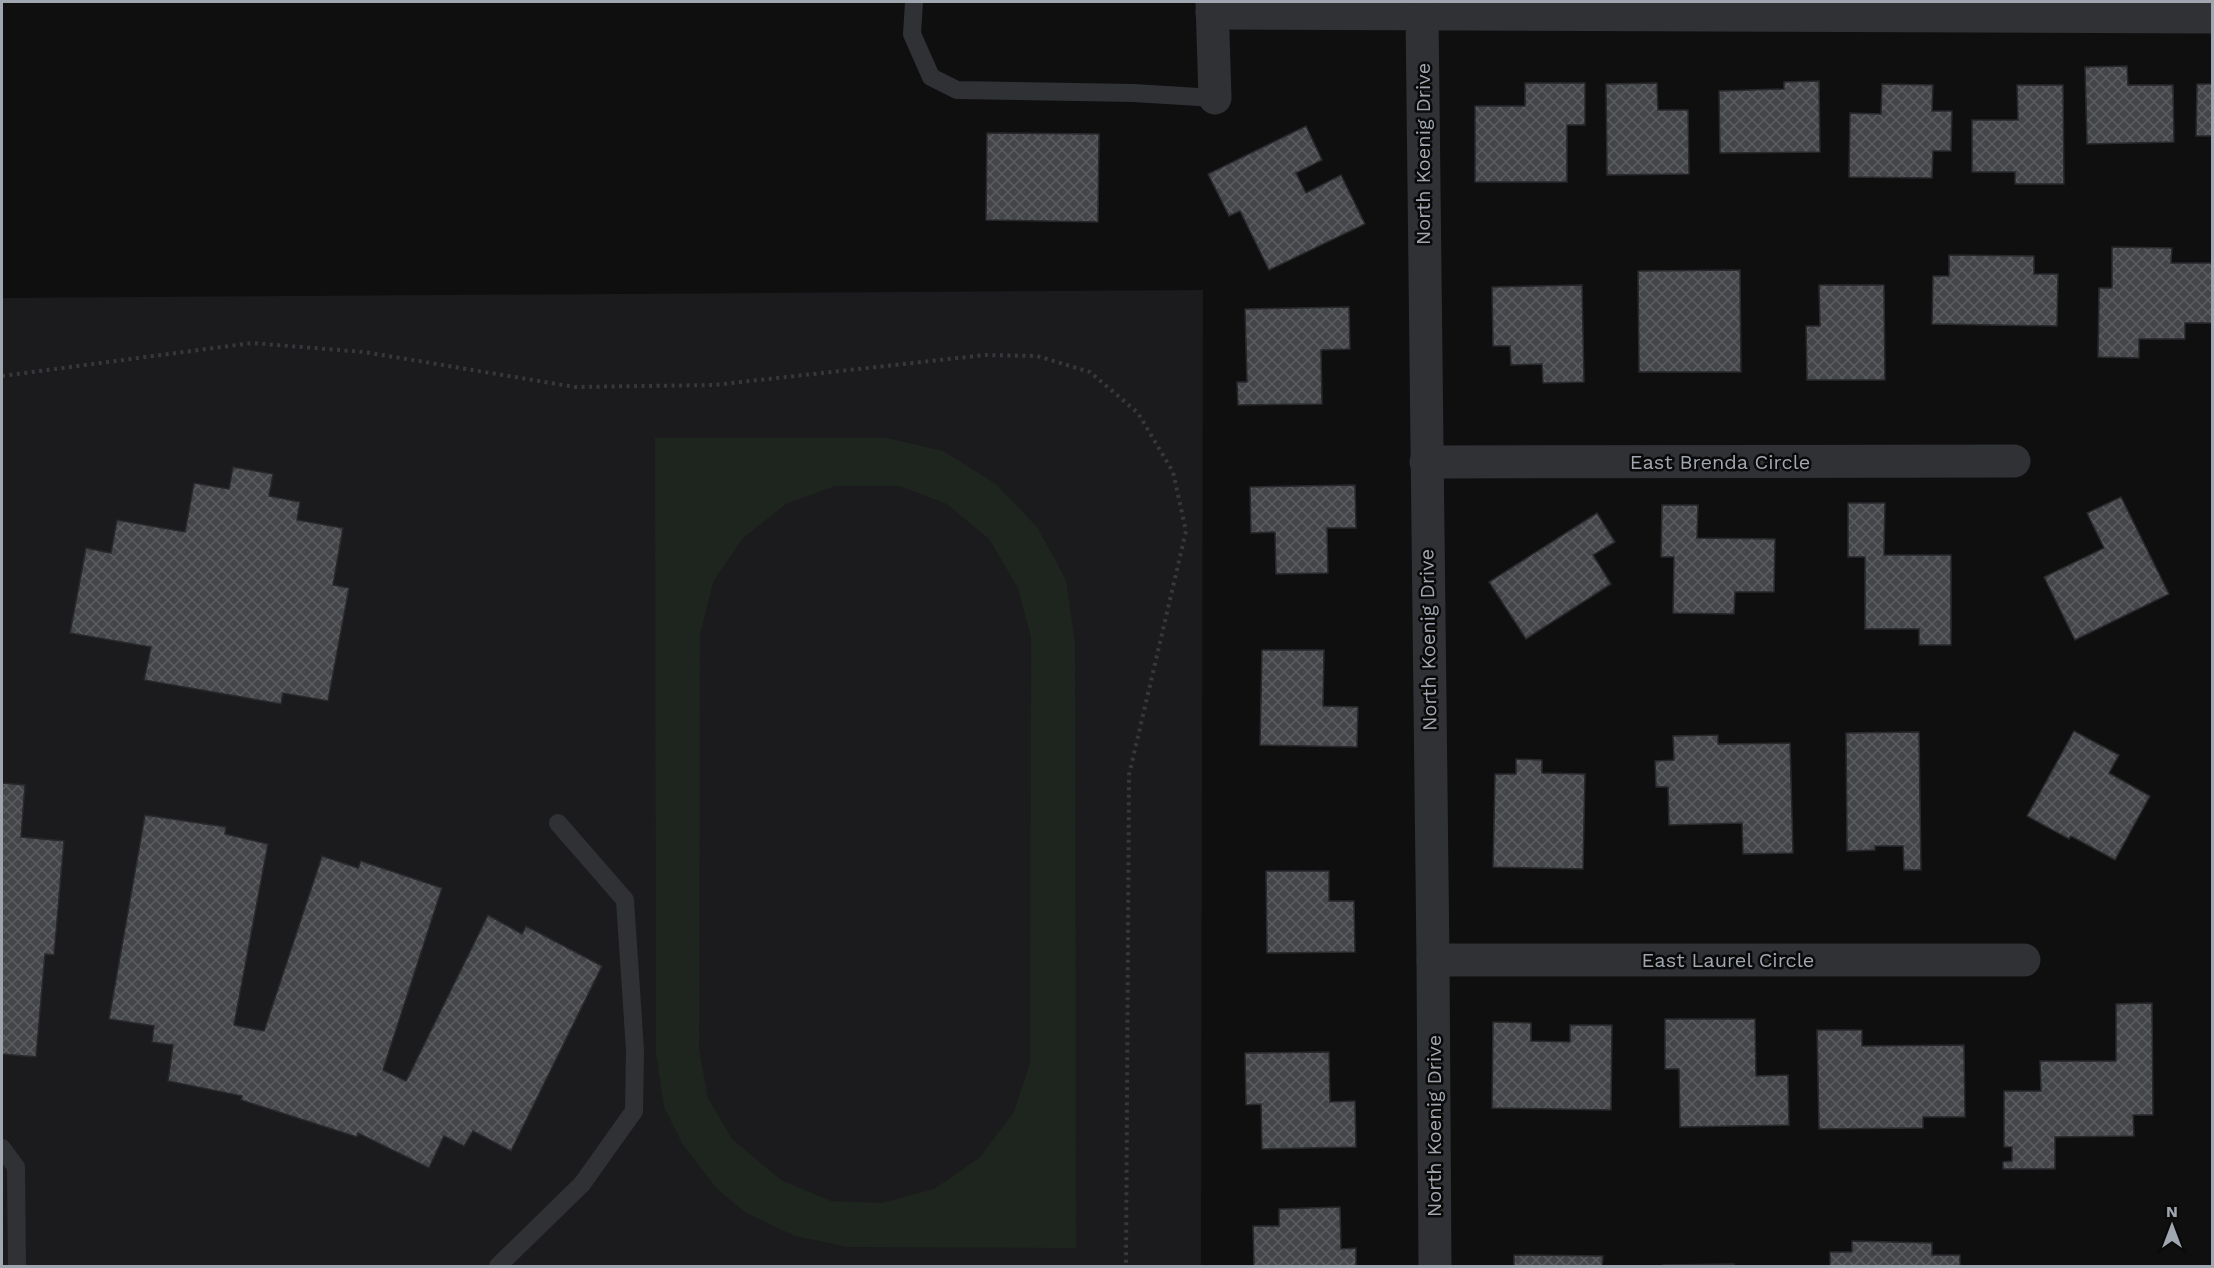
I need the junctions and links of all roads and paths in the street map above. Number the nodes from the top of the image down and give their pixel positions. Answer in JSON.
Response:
{"nodes":[{"id":1,"x":914,"y":2,"type":"edge"},
{"id":2,"x":1212,"y":7,"type":"edge"},
{"id":3,"x":1422,"y":14,"type":"junction"},
{"id":4,"x":2212,"y":17,"type":"edge"},
{"id":5,"x":1215,"y":98,"type":"joint"},
{"id":6,"x":2,"y":376,"type":"edge"},
{"id":7,"x":2014,"y":461,"type":"dead end"},
{"id":8,"x":1426,"y":462,"type":"junction"},
{"id":9,"x":558,"y":823,"type":"dead end"},
{"id":10,"x":1433,"y":960,"type":"junction"},
{"id":11,"x":2024,"y":960,"type":"dead end"},
{"id":12,"x":2,"y":1148,"type":"edge"},
{"id":13,"x":17,"y":1266,"type":"edge"},
{"id":14,"x":498,"y":1266,"type":"edge"},
{"id":15,"x":1126,"y":1266,"type":"edge"},
{"id":16,"x":1435,"y":1266,"type":"edge"}],
"edges":[{"from":1,"to":5,"type":"lane"},
{"from":2,"to":3,"type":"street"},
{"from":2,"to":5,"type":"street"},
{"from":3,"to":4,"type":"street"},
{"from":3,"to":8,"type":"street","name":"North Koenig Drive"},
{"from":6,"to":15,"type":"path"},
{"from":7,"to":8,"type":"street","name":"East Brenda Circle"},
{"from":8,"to":10,"type":"street","name":"North Koenig Drive"},
{"from":9,"to":14,"type":"lane"},
{"from":10,"to":11,"type":"street","name":"East Laurel Circle"},
{"from":10,"to":16,"type":"street","name":"North Koenig Drive"},
{"from":12,"to":13,"type":"lane"}]}
